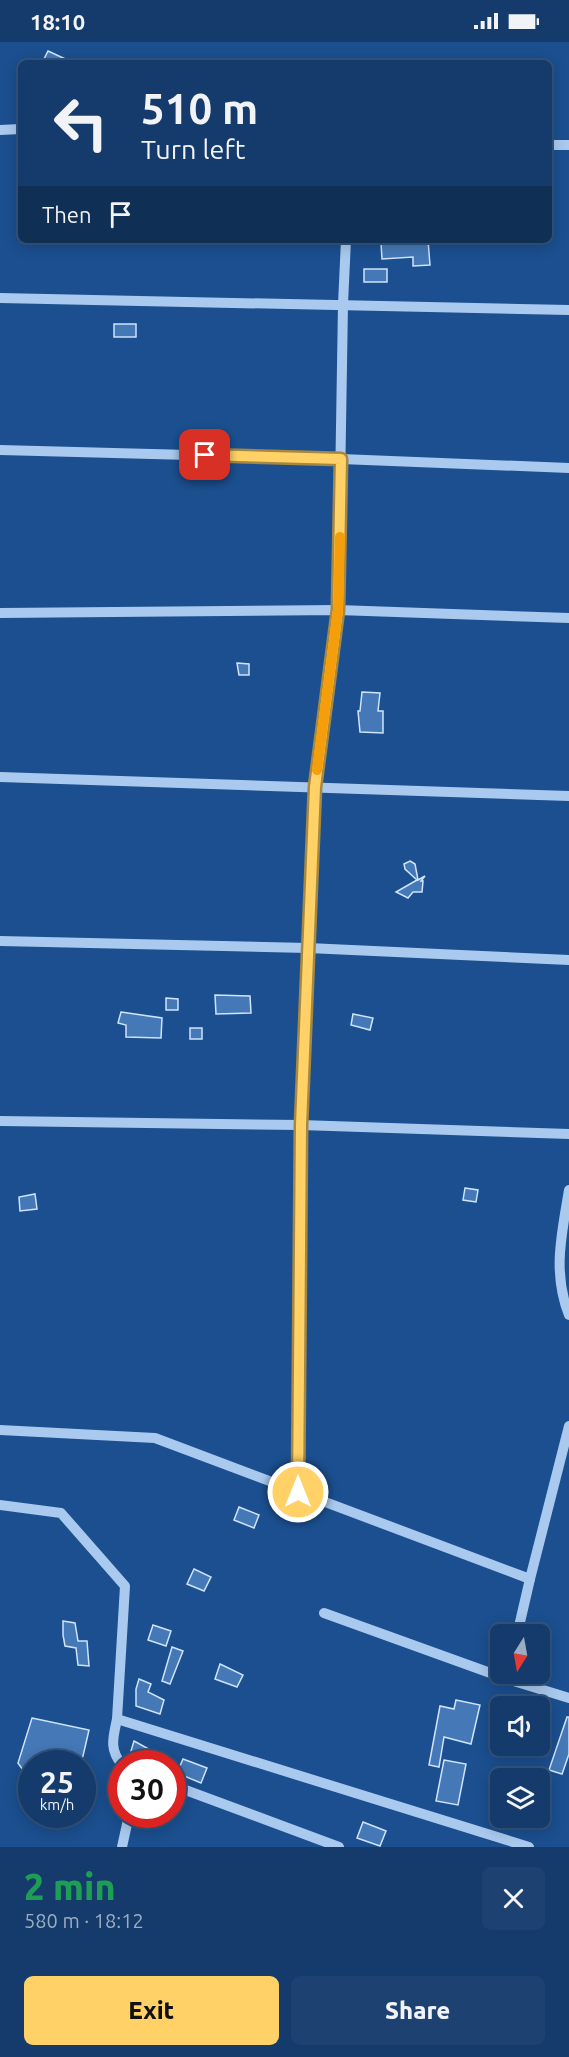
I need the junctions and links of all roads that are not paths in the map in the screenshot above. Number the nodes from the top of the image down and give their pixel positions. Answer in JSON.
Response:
{"nodes":[{"id":1,"x":18,"y":129,"type":"edge"},
{"id":2,"x":0,"y":130,"type":"edge"},
{"id":3,"x":552,"y":145,"type":"edge"},
{"id":4,"x":569,"y":145,"type":"edge"},
{"id":5,"x":346,"y":243,"type":"edge"},
{"id":6,"x":0,"y":298,"type":"edge"},
{"id":7,"x":343,"y":304,"type":"junction"},
{"id":8,"x":569,"y":310,"type":"edge"},
{"id":9,"x":0,"y":450,"type":"edge"},
{"id":10,"x":341,"y":459,"type":"junction"},
{"id":11,"x":569,"y":468,"type":"edge"},
{"id":12,"x":338,"y":610,"type":"junction"},
{"id":13,"x":0,"y":613,"type":"edge"},
{"id":14,"x":569,"y":618,"type":"edge"},
{"id":15,"x":0,"y":777,"type":"edge"},
{"id":16,"x":315,"y":787,"type":"junction"},
{"id":17,"x":569,"y":796,"type":"edge"},
{"id":18,"x":0,"y":941,"type":"edge"},
{"id":19,"x":308,"y":948,"type":"junction"},
{"id":20,"x":569,"y":960,"type":"edge"},
{"id":21,"x":0,"y":1121,"type":"edge"},
{"id":22,"x":301,"y":1125,"type":"junction"},
{"id":23,"x":569,"y":1134,"type":"edge"},
{"id":24,"x":569,"y":1190,"type":"edge"},
{"id":25,"x":569,"y":1315,"type":"edge"},
{"id":26,"x":569,"y":1426,"type":"edge"},
{"id":27,"x":0,"y":1430,"type":"edge"},
{"id":28,"x":298,"y":1492,"type":"junction"},
{"id":29,"x":0,"y":1505,"type":"edge"},
{"id":30,"x":530,"y":1579,"type":"junction"},
{"id":31,"x":324,"y":1613,"type":"dead end"},
{"id":32,"x":520,"y":1624,"type":"edge"},
{"id":33,"x":490,"y":1671,"type":"edge"},
{"id":34,"x":528,"y":1684,"type":"edge"},
{"id":35,"x":569,"y":1698,"type":"edge"},
{"id":36,"x":117,"y":1719,"type":"junction"},
{"id":37,"x":114,"y":1750,"type":"edge"},
{"id":38,"x":186,"y":1790,"type":"edge"},
{"id":39,"x":126,"y":1828,"type":"edge"},
{"id":40,"x":122,"y":1847,"type":"edge"},
{"id":41,"x":339,"y":1847,"type":"edge"},
{"id":42,"x":529,"y":1847,"type":"edge"}],
"edges":[{"from":1,"to":2,"type":"street"},
{"from":3,"to":4,"type":"street"},
{"from":5,"to":7,"type":"street"},
{"from":6,"to":7,"type":"street"},
{"from":7,"to":8,"type":"street"},
{"from":7,"to":10,"type":"street"},
{"from":9,"to":10,"type":"street"},
{"from":10,"to":11,"type":"street"},
{"from":10,"to":12,"type":"street"},
{"from":12,"to":13,"type":"street"},
{"from":12,"to":14,"type":"street"},
{"from":12,"to":16,"type":"street"},
{"from":15,"to":16,"type":"street"},
{"from":16,"to":17,"type":"street"},
{"from":16,"to":19,"type":"street"},
{"from":18,"to":19,"type":"street"},
{"from":19,"to":20,"type":"street"},
{"from":19,"to":22,"type":"street"},
{"from":21,"to":22,"type":"street"},
{"from":22,"to":23,"type":"street"},
{"from":22,"to":28,"type":"street"},
{"from":24,"to":25,"type":"street"},
{"from":26,"to":30,"type":"street"},
{"from":27,"to":28,"type":"street"},
{"from":28,"to":30,"type":"street"},
{"from":29,"to":36,"type":"street"},
{"from":30,"to":32,"type":"street"},
{"from":31,"to":33,"type":"street"},
{"from":34,"to":35,"type":"street"},
{"from":36,"to":37,"type":"street"},
{"from":36,"to":42,"type":"street"},
{"from":38,"to":41,"type":"street"},
{"from":39,"to":40,"type":"street"}]}
